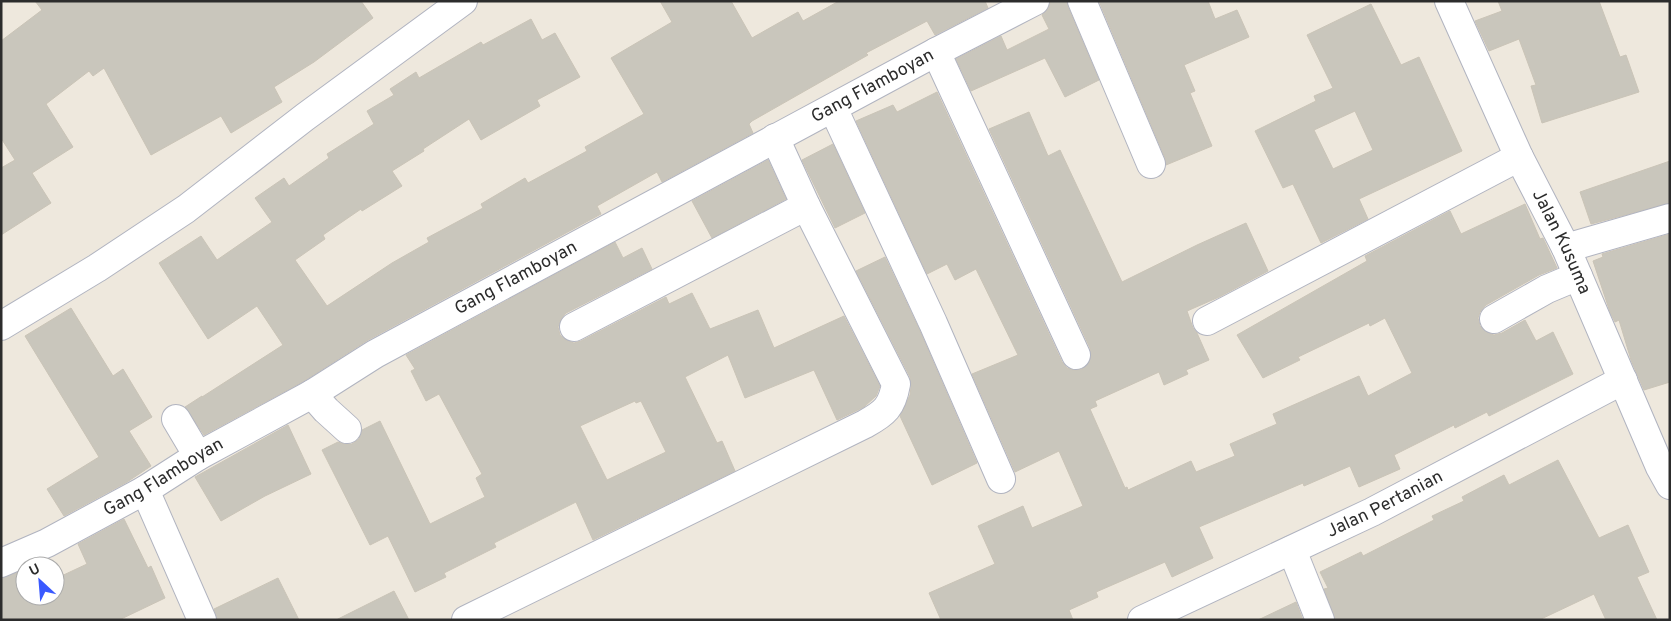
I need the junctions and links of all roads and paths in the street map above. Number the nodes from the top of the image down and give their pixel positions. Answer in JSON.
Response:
{"nodes":[{"id":1,"x":463,"y":1,"type":"edge"},
{"id":2,"x":1035,"y":1,"type":"edge"},
{"id":3,"x":1082,"y":1,"type":"edge"},
{"id":4,"x":1449,"y":1,"type":"edge"},
{"id":5,"x":936,"y":52,"type":"junction"},
{"id":6,"x":833,"y":108,"type":"junction"},
{"id":7,"x":775,"y":138,"type":"junction"},
{"id":8,"x":1519,"y":157,"type":"junction"},
{"id":9,"x":1151,"y":164,"type":"dead end"},
{"id":10,"x":806,"y":206,"type":"junction"},
{"id":11,"x":1670,"y":218,"type":"edge"},
{"id":12,"x":1566,"y":248,"type":"junction"},
{"id":13,"x":1578,"y":276,"type":"junction"},
{"id":14,"x":1494,"y":319,"type":"dead end"},
{"id":15,"x":1207,"y":321,"type":"dead end"},
{"id":16,"x":1,"y":326,"type":"edge"},
{"id":17,"x":574,"y":327,"type":"dead end"},
{"id":18,"x":1076,"y":355,"type":"dead end"},
{"id":19,"x":1623,"y":380,"type":"junction"},
{"id":20,"x":312,"y":394,"type":"junction"},
{"id":21,"x":176,"y":419,"type":"dead end"},
{"id":22,"x":347,"y":429,"type":"dead end"},
{"id":23,"x":198,"y":456,"type":"junction"},
{"id":24,"x":1666,"y":472,"type":"edge"},
{"id":25,"x":1001,"y":479,"type":"dead end"},
{"id":26,"x":145,"y":490,"type":"junction"},
{"id":27,"x":1292,"y":550,"type":"junction"},
{"id":28,"x":1,"y":563,"type":"edge"},
{"id":29,"x":202,"y":620,"type":"edge"},
{"id":30,"x":466,"y":620,"type":"edge"},
{"id":31,"x":1143,"y":620,"type":"edge"},
{"id":32,"x":1320,"y":620,"type":"edge"}],
"edges":[{"from":1,"to":16,"type":"street"},
{"from":2,"to":5,"type":"street","name":"Gang Flamboyan"},
{"from":3,"to":9,"type":"street"},
{"from":4,"to":8,"type":"street","name":"Jalan Kusuma"},
{"from":5,"to":6,"type":"street","name":"Gang Flamboyan"},
{"from":5,"to":18,"type":"street"},
{"from":6,"to":7,"type":"street","name":"Gang Flamboyan"},
{"from":6,"to":25,"type":"street"},
{"from":7,"to":10,"type":"street"},
{"from":7,"to":20,"type":"street","name":"Gang Flamboyan"},
{"from":8,"to":12,"type":"street","name":"Jalan Kusuma"},
{"from":8,"to":15,"type":"street"},
{"from":10,"to":17,"type":"street"},
{"from":10,"to":30,"type":"street"},
{"from":11,"to":12,"type":"street"},
{"from":12,"to":13,"type":"street","name":"Jalan Kusuma"},
{"from":13,"to":14,"type":"street"},
{"from":13,"to":19,"type":"street","name":"Jalan Kusuma"},
{"from":19,"to":24,"type":"street","name":"Jalan Kusuma"},
{"from":19,"to":27,"type":"street","name":"Jalan Pertanian"},
{"from":20,"to":22,"type":"street"},
{"from":20,"to":23,"type":"street","name":"Gang Flamboyan"},
{"from":21,"to":23,"type":"street"},
{"from":23,"to":26,"type":"street","name":"Gang Flamboyan"},
{"from":26,"to":28,"type":"street","name":"Gang Flamboyan"},
{"from":26,"to":29,"type":"street"},
{"from":27,"to":31,"type":"street","name":"Jalan Pertanian"},
{"from":27,"to":32,"type":"street"}]}
